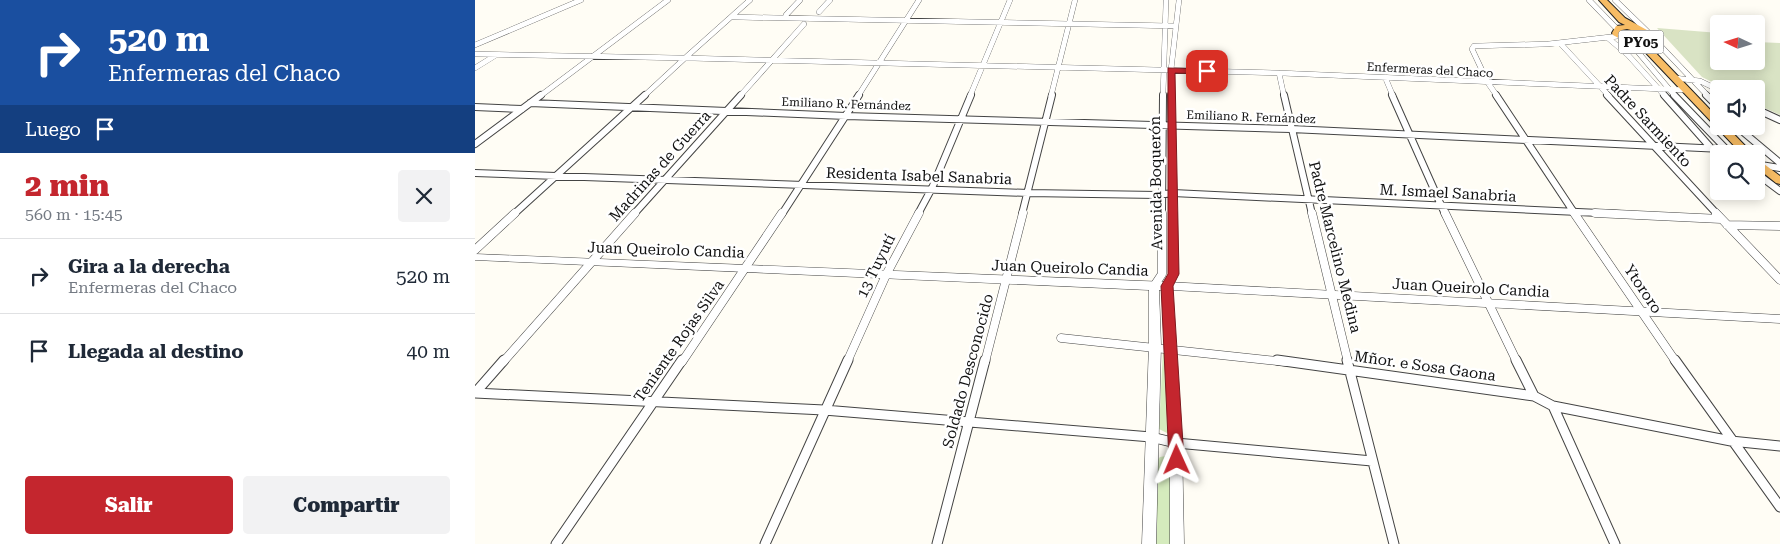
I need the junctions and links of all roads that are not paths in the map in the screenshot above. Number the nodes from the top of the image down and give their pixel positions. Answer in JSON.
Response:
{"nodes":[{"id":1,"x":581,"y":0,"type":"edge"},
{"id":2,"x":668,"y":0,"type":"edge"},
{"id":3,"x":750,"y":0,"type":"edge"},
{"id":4,"x":800,"y":0,"type":"edge"},
{"id":5,"x":830,"y":0,"type":"edge"},
{"id":6,"x":919,"y":0,"type":"edge"},
{"id":7,"x":1010,"y":0,"type":"edge"},
{"id":8,"x":1075,"y":0,"type":"edge"},
{"id":9,"x":1166,"y":0,"type":"edge"},
{"id":10,"x":1179,"y":0,"type":"edge"},
{"id":11,"x":1589,"y":0,"type":"edge"},
{"id":12,"x":1603,"y":0,"type":"edge"},
{"id":13,"x":1615,"y":0,"type":"edge"},
{"id":14,"x":819,"y":12,"type":"dead end"},
{"id":15,"x":786,"y":15,"type":"dead end"},
{"id":16,"x":733,"y":17,"type":"junction"},
{"id":17,"x":905,"y":21,"type":"junction"},
{"id":18,"x":804,"y":24,"type":"dead end"},
{"id":19,"x":999,"y":24,"type":"junction"},
{"id":20,"x":1069,"y":25,"type":"junction"},
{"id":21,"x":1165,"y":26,"type":"junction"},
{"id":22,"x":1176,"y":26,"type":"junction"},
{"id":23,"x":1623,"y":32,"type":"junction"},
{"id":24,"x":1608,"y":38,"type":"junction"},
{"id":25,"x":1652,"y":38,"type":"junction"},
{"id":26,"x":1560,"y":43,"type":"junction"},
{"id":27,"x":475,"y":45,"type":"edge"},
{"id":28,"x":1649,"y":51,"type":"junction"},
{"id":29,"x":475,"y":54,"type":"edge"},
{"id":30,"x":496,"y":55,"type":"junction"},
{"id":31,"x":593,"y":56,"type":"junction"},
{"id":32,"x":685,"y":58,"type":"junction"},
{"id":33,"x":773,"y":60,"type":"junction"},
{"id":34,"x":879,"y":63,"type":"junction"},
{"id":35,"x":982,"y":66,"type":"junction"},
{"id":36,"x":475,"y":68,"type":"edge"},
{"id":37,"x":1059,"y":68,"type":"junction"},
{"id":38,"x":1163,"y":70,"type":"junction"},
{"id":39,"x":1171,"y":70,"type":"junction"},
{"id":40,"x":1279,"y":73,"type":"junction"},
{"id":41,"x":1385,"y":77,"type":"junction"},
{"id":42,"x":1675,"y":78,"type":"junction"},
{"id":43,"x":1692,"y":80,"type":"junction"},
{"id":44,"x":1488,"y":83,"type":"junction"},
{"id":45,"x":1710,"y":86,"type":"edge"},
{"id":46,"x":1601,"y":87,"type":"junction"},
{"id":47,"x":1659,"y":89,"type":"junction"},
{"id":48,"x":1670,"y":90,"type":"junction"},
{"id":49,"x":1687,"y":90,"type":"junction"},
{"id":50,"x":1710,"y":99,"type":"edge"},
{"id":51,"x":530,"y":103,"type":"junction"},
{"id":52,"x":475,"y":107,"type":"edge"},
{"id":53,"x":631,"y":108,"type":"junction"},
{"id":54,"x":522,"y":109,"type":"junction"},
{"id":55,"x":727,"y":111,"type":"junction"},
{"id":56,"x":1765,"y":113,"type":"edge"},
{"id":57,"x":846,"y":116,"type":"junction"},
{"id":58,"x":1710,"y":116,"type":"edge"},
{"id":59,"x":963,"y":118,"type":"junction"},
{"id":60,"x":1780,"y":120,"type":"edge"},
{"id":61,"x":1046,"y":121,"type":"junction"},
{"id":62,"x":1163,"y":125,"type":"junction"},
{"id":63,"x":1172,"y":125,"type":"junction"},
{"id":64,"x":1291,"y":129,"type":"junction"},
{"id":65,"x":1408,"y":134,"type":"junction"},
{"id":66,"x":1728,"y":135,"type":"edge"},
{"id":67,"x":1747,"y":135,"type":"edge"},
{"id":68,"x":1525,"y":139,"type":"junction"},
{"id":69,"x":475,"y":144,"type":"edge"},
{"id":70,"x":1653,"y":145,"type":"junction"},
{"id":71,"x":1722,"y":145,"type":"edge"},
{"id":72,"x":1739,"y":145,"type":"edge"},
{"id":73,"x":1710,"y":147,"type":"edge"},
{"id":74,"x":1710,"y":148,"type":"edge"},
{"id":75,"x":1780,"y":163,"type":"edge"},
{"id":76,"x":1765,"y":167,"type":"edge"},
{"id":77,"x":1780,"y":168,"type":"edge"},
{"id":78,"x":475,"y":173,"type":"edge"},
{"id":79,"x":1765,"y":173,"type":"edge"},
{"id":80,"x":557,"y":176,"type":"junction"},
{"id":81,"x":665,"y":180,"type":"junction"},
{"id":82,"x":1775,"y":182,"type":"edge"},
{"id":83,"x":802,"y":184,"type":"junction"},
{"id":84,"x":932,"y":188,"type":"junction"},
{"id":85,"x":1780,"y":191,"type":"edge"},
{"id":86,"x":1028,"y":192,"type":"junction"},
{"id":87,"x":1173,"y":193,"type":"junction"},
{"id":88,"x":1162,"y":194,"type":"junction"},
{"id":89,"x":1308,"y":200,"type":"junction"},
{"id":90,"x":1441,"y":206,"type":"junction"},
{"id":91,"x":1575,"y":213,"type":"junction"},
{"id":92,"x":1721,"y":219,"type":"junction"},
{"id":93,"x":1727,"y":225,"type":"junction"},
{"id":94,"x":1780,"y":226,"type":"edge"},
{"id":95,"x":475,"y":250,"type":"edge"},
{"id":96,"x":475,"y":257,"type":"edge"},
{"id":97,"x":591,"y":263,"type":"junction"},
{"id":98,"x":746,"y":269,"type":"junction"},
{"id":99,"x":886,"y":275,"type":"junction"},
{"id":100,"x":1006,"y":280,"type":"junction"},
{"id":101,"x":1780,"y":280,"type":"edge"},
{"id":102,"x":1161,"y":286,"type":"junction"},
{"id":103,"x":1331,"y":296,"type":"junction"},
{"id":104,"x":1487,"y":304,"type":"junction"},
{"id":105,"x":1640,"y":312,"type":"junction"},
{"id":106,"x":1780,"y":319,"type":"edge"},
{"id":107,"x":1061,"y":338,"type":"dead end"},
{"id":108,"x":1155,"y":345,"type":"junction"},
{"id":109,"x":1170,"y":347,"type":"junction"},
{"id":110,"x":1351,"y":369,"type":"junction"},
{"id":111,"x":475,"y":393,"type":"edge"},
{"id":112,"x":1535,"y":396,"type":"junction"},
{"id":113,"x":653,"y":401,"type":"junction"},
{"id":114,"x":1553,"y":406,"type":"junction"},
{"id":115,"x":824,"y":410,"type":"junction"},
{"id":116,"x":969,"y":421,"type":"junction"},
{"id":117,"x":1151,"y":437,"type":"junction"},
{"id":118,"x":1731,"y":441,"type":"junction"},
{"id":119,"x":1177,"y":443,"type":"junction"},
{"id":120,"x":1780,"y":446,"type":"edge"},
{"id":121,"x":1372,"y":461,"type":"junction"},
{"id":122,"x":1780,"y":507,"type":"edge"},
{"id":123,"x":556,"y":544,"type":"edge"},
{"id":124,"x":765,"y":544,"type":"edge"},
{"id":125,"x":937,"y":544,"type":"edge"},
{"id":126,"x":1149,"y":544,"type":"edge"},
{"id":127,"x":1177,"y":544,"type":"edge"},
{"id":128,"x":1394,"y":544,"type":"edge"},
{"id":129,"x":1615,"y":544,"type":"edge"}],
"edges":[{"from":1,"to":27,"type":"street"},
{"from":2,"to":31,"type":"street"},
{"from":3,"to":16,"type":"street"},
{"from":4,"to":15,"type":"street"},
{"from":5,"to":14,"type":"street"},
{"from":6,"to":17,"type":"street","name":"Teniente Rojas Silva"},
{"from":7,"to":19,"type":"street","name":"13 Tuyutí"},
{"from":8,"to":20,"type":"street","name":"Soldado Desconocido"},
{"from":9,"to":21,"type":"street","name":"Avenida Boquerón"},
{"from":10,"to":22,"type":"street","name":"Avenida Boquerón"},
{"from":11,"to":23,"type":"street"},
{"from":12,"to":23,"type":"highway","number":"PY05"},
{"from":13,"to":25,"type":"street"},
{"from":16,"to":17,"type":"street"},
{"from":16,"to":32,"type":"street"},
{"from":17,"to":19,"type":"street"},
{"from":17,"to":34,"type":"street","name":"Teniente Rojas Silva"},
{"from":18,"to":33,"type":"street","name":"Madrinas de Guerra"},
{"from":19,"to":20,"type":"street"},
{"from":19,"to":35,"type":"street","name":"13 Tuyutí"},
{"from":20,"to":21,"type":"street"},
{"from":20,"to":37,"type":"street","name":"Soldado Desconocido"},
{"from":21,"to":22,"type":"street"},
{"from":21,"to":38,"type":"street","name":"Avenida Boquerón"},
{"from":22,"to":39,"type":"street","name":"Avenida Boquerón"},
{"from":23,"to":24,"type":"street"},
{"from":23,"to":25,"type":"highway","number":"PY05"},
{"from":23,"to":25,"type":"highway","number":"PY05"},
{"from":23,"to":28,"type":"highway","number":"PY05"},
{"from":23,"to":48,"type":"street"},
{"from":24,"to":26,"type":"street"},
{"from":24,"to":47,"type":"street"},
{"from":25,"to":28,"type":"highway","number":"PY05"},
{"from":25,"to":43,"type":"street"},
{"from":26,"to":44,"type":"street","name":"Ytororo"},
{"from":26,"to":46,"type":"street","name":"Padre Sarmiento"},
{"from":28,"to":42,"type":"highway","number":"PY05"},
{"from":29,"to":30,"type":"street","name":"Enfermeras del Chaco"},
{"from":30,"to":31,"type":"street","name":"Enfermeras del Chaco"},
{"from":30,"to":36,"type":"street"},
{"from":31,"to":32,"type":"street","name":"Enfermeras del Chaco"},
{"from":31,"to":51,"type":"street"},
{"from":32,"to":33,"type":"street","name":"Enfermeras del Chaco"},
{"from":32,"to":53,"type":"street"},
{"from":33,"to":34,"type":"street","name":"Enfermeras del Chaco"},
{"from":33,"to":55,"type":"street","name":"Madrinas de Guerra"},
{"from":34,"to":35,"type":"street","name":"Enfermeras del Chaco"},
{"from":34,"to":57,"type":"street","name":"Teniente Rojas Silva"},
{"from":35,"to":37,"type":"street","name":"Enfermeras del Chaco"},
{"from":35,"to":59,"type":"street","name":"13 Tuyutí"},
{"from":37,"to":38,"type":"street","name":"Enfermeras del Chaco"},
{"from":37,"to":61,"type":"street","name":"Soldado Desconocido"},
{"from":38,"to":39,"type":"street","name":"Enfermeras del Chaco"},
{"from":38,"to":62,"type":"street","name":"Avenida Boquerón"},
{"from":39,"to":40,"type":"street","name":"Enfermeras del Chaco"},
{"from":39,"to":63,"type":"street","name":"Avenida Boquerón"},
{"from":40,"to":41,"type":"street","name":"Enfermeras del Chaco"},
{"from":40,"to":64,"type":"street","name":"Padre Marcelino Medina"},
{"from":41,"to":44,"type":"street","name":"Enfermeras del Chaco"},
{"from":41,"to":65,"type":"street"},
{"from":42,"to":43,"type":"street"},
{"from":42,"to":49,"type":"highway","number":"PY05"},
{"from":43,"to":45,"type":"street"},
{"from":43,"to":50,"type":"street"},
{"from":44,"to":46,"type":"street","name":"Enfermeras del Chaco"},
{"from":44,"to":68,"type":"street","name":"Ytororo"},
{"from":46,"to":47,"type":"street","name":"Enfermeras del Chaco"},
{"from":46,"to":70,"type":"street","name":"Padre Sarmiento"},
{"from":47,"to":48,"type":"street","name":"Enfermeras del Chaco"},
{"from":47,"to":73,"type":"street"},
{"from":48,"to":49,"type":"street","name":"Enfermeras del Chaco"},
{"from":48,"to":71,"type":"street"},
{"from":49,"to":58,"type":"highway","number":"PY05"},
{"from":51,"to":53,"type":"street","name":"Emiliano R. Fernández"},
{"from":51,"to":54,"type":"street"},
{"from":52,"to":54,"type":"street"},
{"from":53,"to":55,"type":"street","name":"Emiliano R. Fernández"},
{"from":53,"to":80,"type":"street"},
{"from":54,"to":69,"type":"street"},
{"from":55,"to":57,"type":"street","name":"Emiliano R. Fernández"},
{"from":55,"to":81,"type":"street","name":"Madrinas de Guerra"},
{"from":56,"to":60,"type":"street"},
{"from":57,"to":59,"type":"street","name":"Emiliano R. Fernández"},
{"from":57,"to":83,"type":"street","name":"Teniente Rojas Silva"},
{"from":59,"to":61,"type":"street","name":"Emiliano R. Fernández"},
{"from":59,"to":84,"type":"street","name":"13 Tuyutí"},
{"from":61,"to":62,"type":"street","name":"Emiliano R. Fernández"},
{"from":61,"to":86,"type":"street","name":"Soldado Desconocido"},
{"from":62,"to":63,"type":"street","name":"Emiliano R. Fernández"},
{"from":62,"to":88,"type":"street","name":"Avenida Boquerón"},
{"from":63,"to":64,"type":"street","name":"Emiliano R. Fernández"},
{"from":63,"to":87,"type":"street","name":"Avenida Boquerón"},
{"from":64,"to":65,"type":"street","name":"Emiliano R. Fernández"},
{"from":64,"to":89,"type":"street","name":"Padre Marcelino Medina"},
{"from":65,"to":68,"type":"street","name":"Emiliano R. Fernández"},
{"from":65,"to":90,"type":"street"},
{"from":66,"to":72,"type":"highway","number":"PY05"},
{"from":67,"to":75,"type":"street"},
{"from":68,"to":70,"type":"street","name":"Emiliano R. Fernández"},
{"from":68,"to":91,"type":"street","name":"Ytororo"},
{"from":70,"to":74,"type":"street","name":"Emiliano R. Fernández"},
{"from":70,"to":92,"type":"street","name":"Padre Sarmiento"},
{"from":76,"to":77,"type":"street"},
{"from":78,"to":80,"type":"street","name":"Residenta Isabel Sanabria"},
{"from":79,"to":82,"type":"highway"},
{"from":80,"to":81,"type":"street","name":"Residenta Isabel Sanabria"},
{"from":80,"to":95,"type":"street"},
{"from":81,"to":83,"type":"street","name":"Residenta Isabel Sanabria"},
{"from":81,"to":97,"type":"street","name":"Madrinas de Guerra"},
{"from":82,"to":85,"type":"street"},
{"from":83,"to":84,"type":"street","name":"Residenta Isabel Sanabria"},
{"from":83,"to":98,"type":"street","name":"Teniente Rojas Silva"},
{"from":84,"to":86,"type":"street","name":"Residenta Isabel Sanabria"},
{"from":84,"to":99,"type":"street","name":"13 Tuyutí"},
{"from":86,"to":88,"type":"street","name":"Residenta Isabel Sanabria"},
{"from":86,"to":100,"type":"street","name":"Soldado Desconocido"},
{"from":87,"to":88,"type":"street","name":"Residenta Isabel Sanabria"},
{"from":87,"to":89,"type":"street","name":"M. Ismael Sanabria"},
{"from":87,"to":102,"type":"street","name":"Avenida Boquerón"},
{"from":88,"to":102,"type":"street","name":"Avenida Boquerón"},
{"from":89,"to":90,"type":"street","name":"M. Ismael Sanabria"},
{"from":89,"to":103,"type":"street","name":"Padre Marcelino Medina"},
{"from":90,"to":91,"type":"street","name":"M. Ismael Sanabria"},
{"from":90,"to":104,"type":"street"},
{"from":91,"to":92,"type":"street","name":"M. Ismael Sanabria"},
{"from":91,"to":105,"type":"street","name":"Ytororo"},
{"from":92,"to":93,"type":"street","name":"Padre Sarmiento"},
{"from":93,"to":94,"type":"street"},
{"from":93,"to":101,"type":"street","name":"Padre Sarmiento"},
{"from":96,"to":97,"type":"street","name":"Juan Queirolo Candia"},
{"from":97,"to":98,"type":"street","name":"Juan Queirolo Candia"},
{"from":97,"to":111,"type":"street","name":"Madrinas de Guerra"},
{"from":98,"to":99,"type":"street","name":"Juan Queirolo Candia"},
{"from":98,"to":113,"type":"street","name":"Teniente Rojas Silva"},
{"from":99,"to":100,"type":"street","name":"Juan Queirolo Candia"},
{"from":99,"to":115,"type":"street","name":"13 Tuyutí"},
{"from":100,"to":102,"type":"street","name":"Juan Queirolo Candia"},
{"from":100,"to":116,"type":"street","name":"Soldado Desconocido"},
{"from":102,"to":103,"type":"street","name":"Juan Queirolo Candia"},
{"from":102,"to":108,"type":"street","name":"Avenida Boquerón"},
{"from":102,"to":109,"type":"street","name":"Avenida Boquerón"},
{"from":103,"to":104,"type":"street","name":"Juan Queirolo Candia"},
{"from":103,"to":110,"type":"street","name":"Padre Marcelino Medina"},
{"from":104,"to":105,"type":"street","name":"Juan Queirolo Candia"},
{"from":104,"to":112,"type":"street"},
{"from":105,"to":106,"type":"street","name":"Juan Queirolo Candia"},
{"from":105,"to":118,"type":"street","name":"Ytororo"},
{"from":107,"to":108,"type":"street","name":"Mñor. e Sosa Gaona"},
{"from":108,"to":109,"type":"street","name":"Mñor. e Sosa Gaona"},
{"from":108,"to":117,"type":"street","name":"Avenida Boquerón"},
{"from":109,"to":110,"type":"street","name":"Mñor. e Sosa Gaona"},
{"from":109,"to":119,"type":"street","name":"Avenida Boquerón"},
{"from":110,"to":112,"type":"street","name":"Mñor. e Sosa Gaona"},
{"from":110,"to":121,"type":"street","name":"Padre Marcelino Medina"},
{"from":111,"to":113,"type":"street"},
{"from":112,"to":114,"type":"street","name":"Mñor. e Sosa Gaona"},
{"from":113,"to":115,"type":"street"},
{"from":113,"to":123,"type":"street","name":"Teniente Rojas Silva"},
{"from":114,"to":118,"type":"street","name":"Mñor. e Sosa Gaona"},
{"from":114,"to":129,"type":"street"},
{"from":115,"to":116,"type":"street"},
{"from":115,"to":124,"type":"street","name":"13 Tuyutí"},
{"from":116,"to":117,"type":"street"},
{"from":116,"to":125,"type":"street","name":"Soldado Desconocido"},
{"from":117,"to":119,"type":"street"},
{"from":117,"to":126,"type":"street","name":"Avenida Boquerón"},
{"from":118,"to":120,"type":"street","name":"Mñor. e Sosa Gaona"},
{"from":118,"to":122,"type":"street","name":"Ytororo"},
{"from":119,"to":121,"type":"street"},
{"from":119,"to":127,"type":"street","name":"Avenida Boquerón"},
{"from":121,"to":128,"type":"street","name":"Padre Marcelino Medina"}]}
